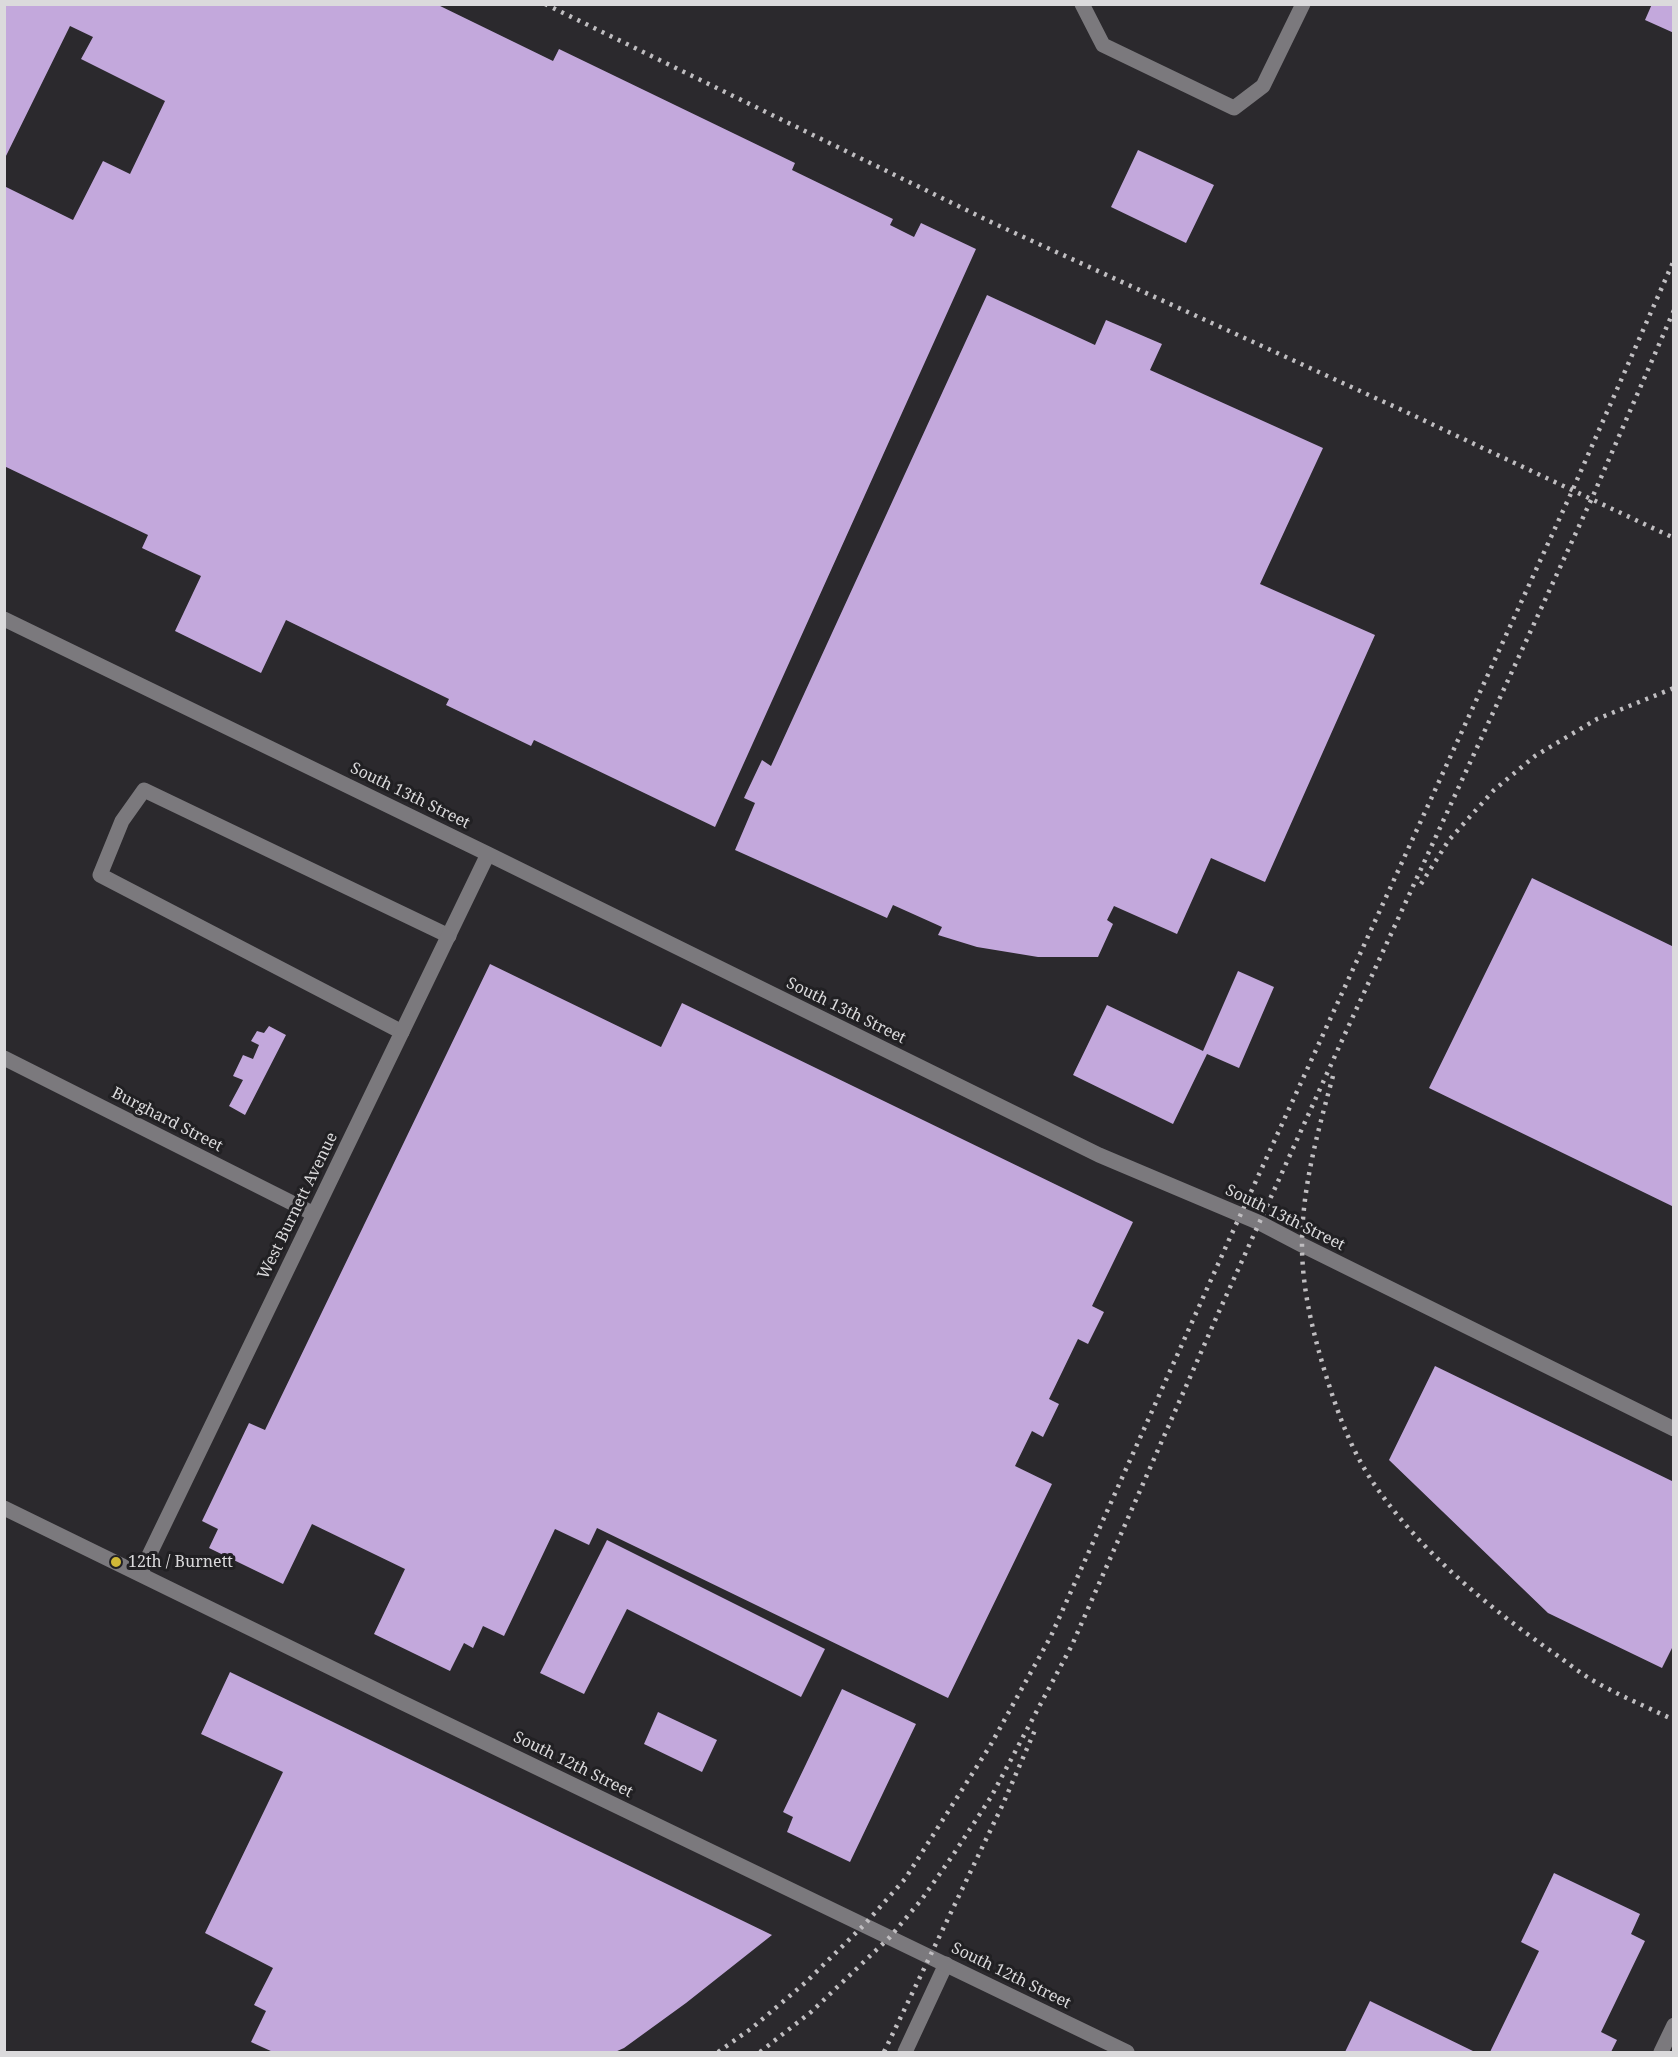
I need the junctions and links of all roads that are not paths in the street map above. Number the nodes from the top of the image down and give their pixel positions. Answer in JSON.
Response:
{"nodes":[{"id":1,"x":1082,"y":4,"type":"edge"},
{"id":2,"x":1303,"y":4,"type":"edge"},
{"id":3,"x":4,"y":619,"type":"edge"},
{"id":4,"x":488,"y":854,"type":"junction"},
{"id":5,"x":448,"y":936,"type":"junction"},
{"id":6,"x":402,"y":1032,"type":"junction"},
{"id":7,"x":4,"y":1058,"type":"edge"},
{"id":8,"x":314,"y":1214,"type":"junction"},
{"id":9,"x":1674,"y":1429,"type":"edge"},
{"id":10,"x":4,"y":1508,"type":"edge"},
{"id":11,"x":140,"y":1574,"type":"junction"},
{"id":12,"x":946,"y":1964,"type":"junction"},
{"id":13,"x":1674,"y":2025,"type":"edge"},
{"id":14,"x":905,"y":2052,"type":"edge"},
{"id":15,"x":1127,"y":2052,"type":"edge"},
{"id":16,"x":1661,"y":2052,"type":"edge"}],
"edges":[{"from":1,"to":2,"type":"street"},
{"from":3,"to":4,"type":"street","name":"South 13th Street"},
{"from":4,"to":5,"type":"street","name":"West Burnett Avenue"},
{"from":4,"to":9,"type":"street","name":"South 13th Street"},
{"from":5,"to":6,"type":"street","name":"West Burnett Avenue"},
{"from":5,"to":6,"type":"street"},
{"from":6,"to":8,"type":"street","name":"West Burnett Avenue"},
{"from":7,"to":8,"type":"street","name":"Burghard Street"},
{"from":8,"to":11,"type":"street","name":"West Burnett Avenue"},
{"from":10,"to":11,"type":"street","name":"South 12th Street"},
{"from":11,"to":12,"type":"street","name":"South 12th Street"},
{"from":12,"to":14,"type":"street"},
{"from":12,"to":15,"type":"street","name":"South 12th Street"},
{"from":13,"to":16,"type":"street"}]}
